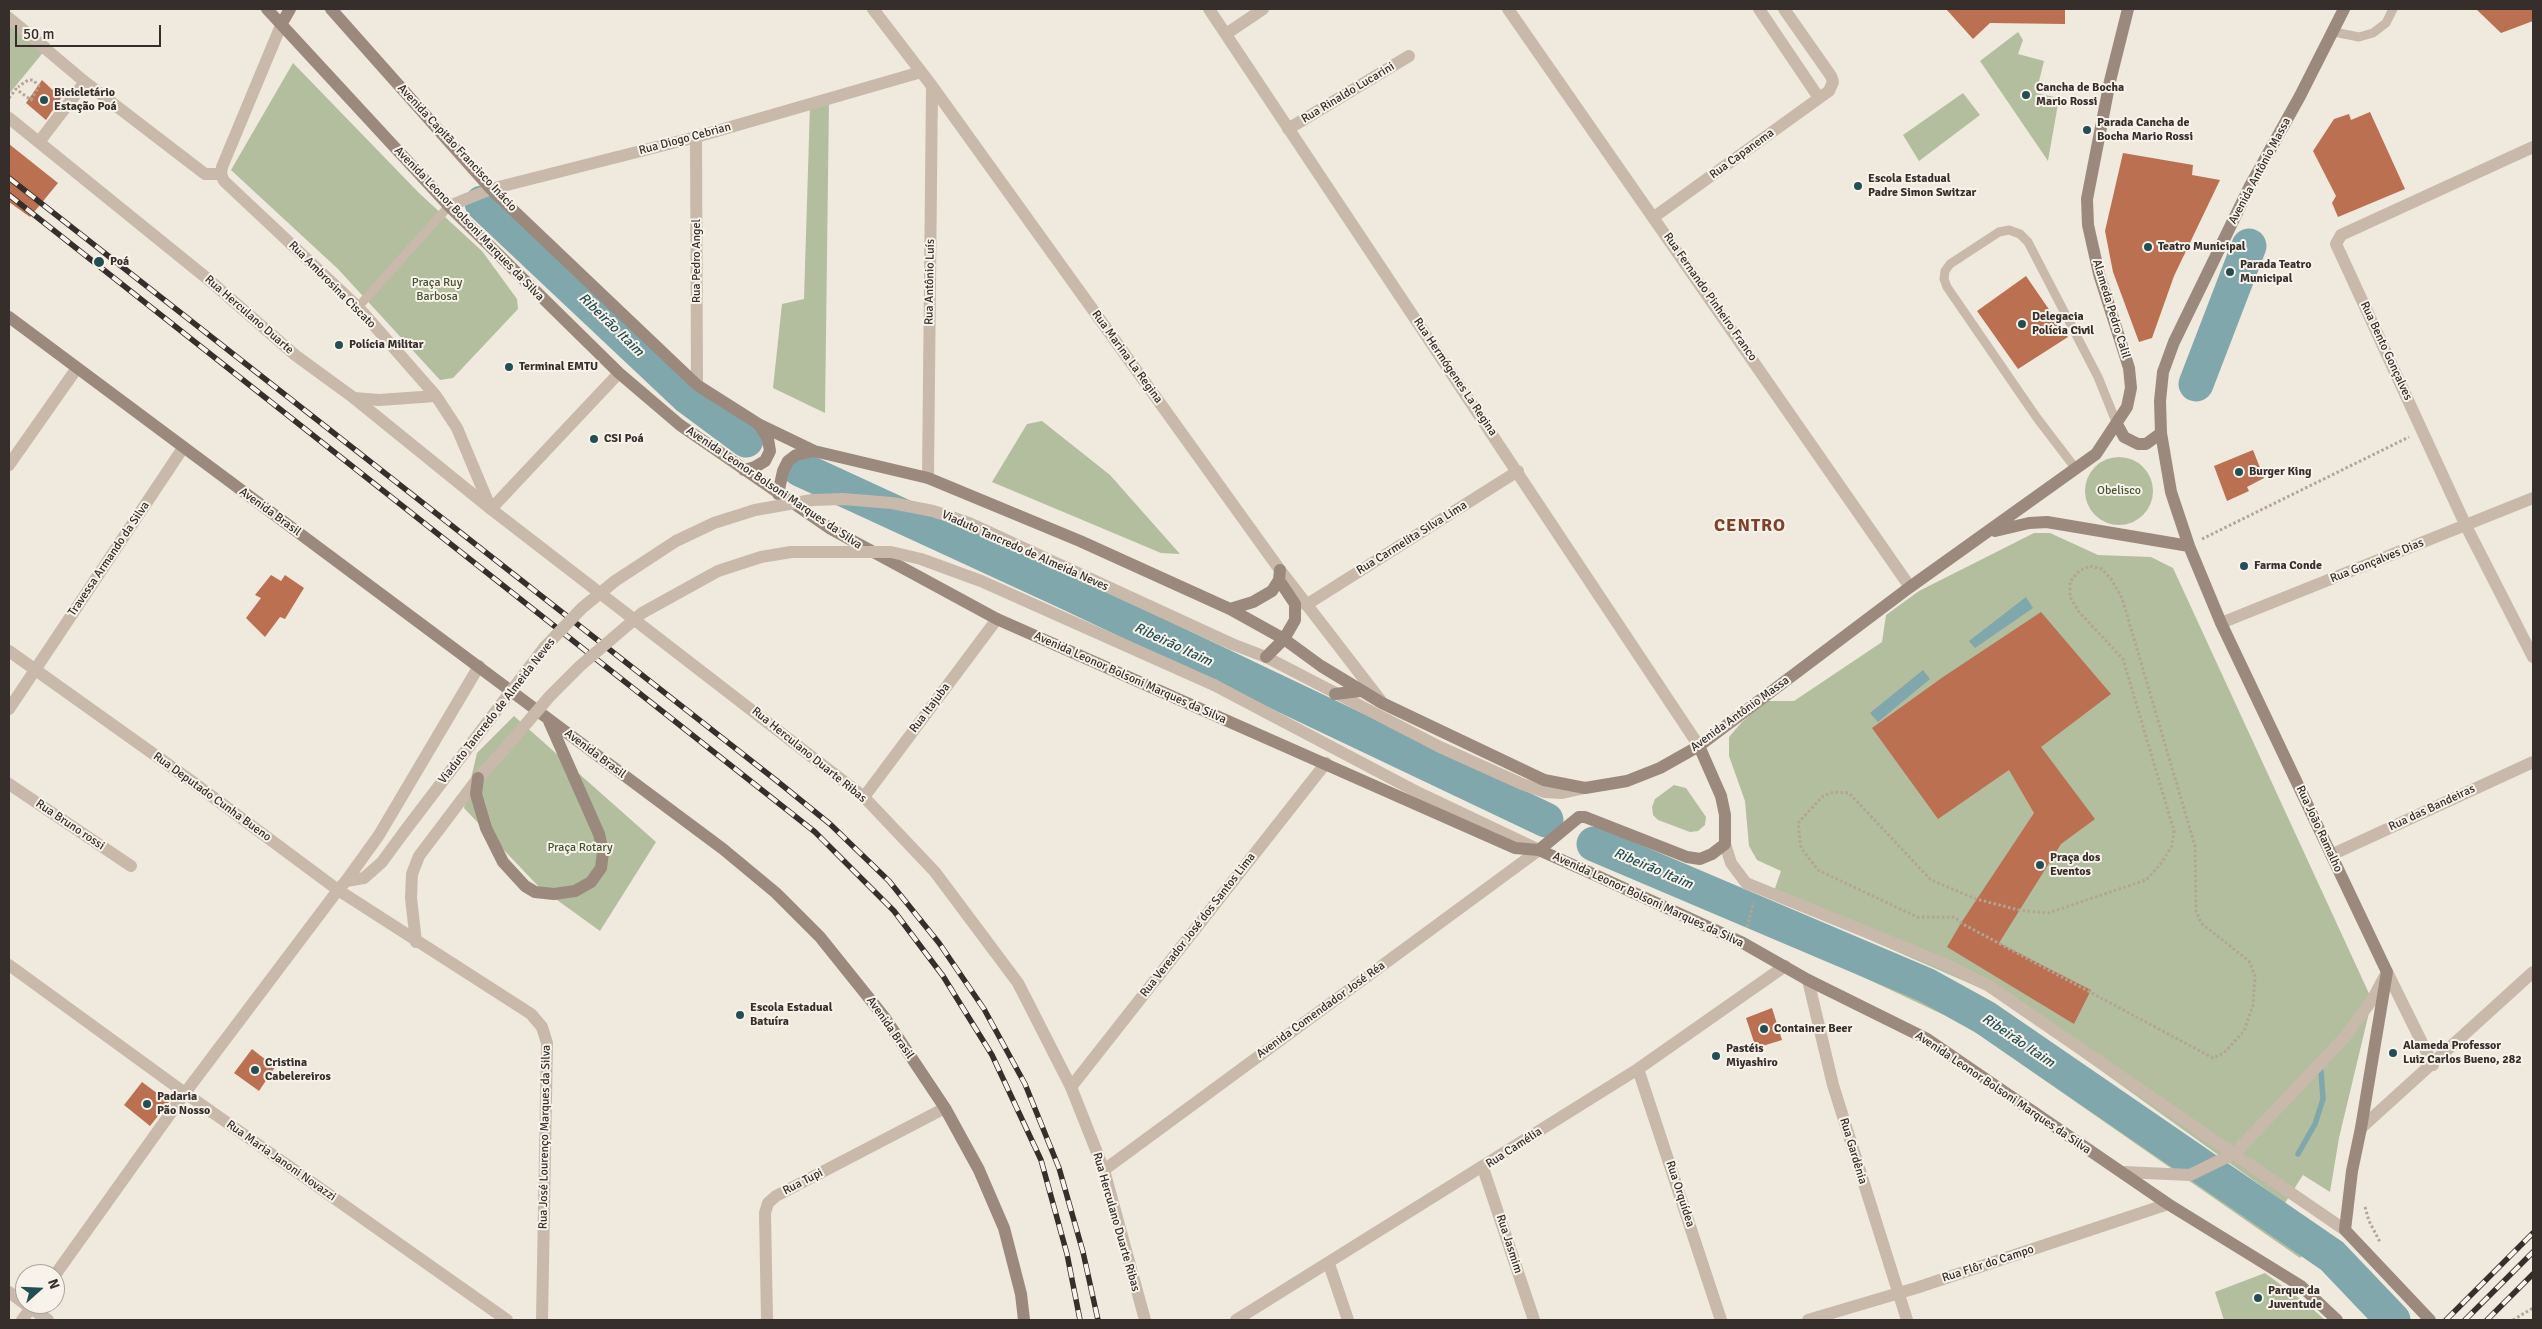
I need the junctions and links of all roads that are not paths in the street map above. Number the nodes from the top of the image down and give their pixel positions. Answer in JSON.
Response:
{"nodes":[{"id":1,"x":267,"y":9,"type":"edge"},
{"id":2,"x":290,"y":9,"type":"edge"},
{"id":3,"x":331,"y":9,"type":"edge"},
{"id":4,"x":873,"y":9,"type":"edge"},
{"id":5,"x":1209,"y":9,"type":"edge"},
{"id":6,"x":1264,"y":9,"type":"edge"},
{"id":7,"x":1508,"y":9,"type":"edge"},
{"id":8,"x":1759,"y":9,"type":"edge"},
{"id":9,"x":1784,"y":9,"type":"edge"},
{"id":10,"x":2128,"y":9,"type":"edge"},
{"id":11,"x":2344,"y":9,"type":"edge"},
{"id":12,"x":2393,"y":9,"type":"edge"},
{"id":13,"x":9,"y":18,"type":"edge"},
{"id":14,"x":282,"y":23,"type":"junction"},
{"id":15,"x":2334,"y":32,"type":"junction"},
{"id":16,"x":1226,"y":34,"type":"junction"},
{"id":17,"x":1409,"y":56,"type":"dead end"},
{"id":18,"x":921,"y":72,"type":"junction"},
{"id":19,"x":85,"y":82,"type":"junction"},
{"id":20,"x":932,"y":86,"type":"junction"},
{"id":21,"x":1824,"y":95,"type":"junction"},
{"id":22,"x":9,"y":118,"type":"edge"},
{"id":23,"x":1288,"y":129,"type":"junction"},
{"id":24,"x":696,"y":137,"type":"junction"},
{"id":25,"x":39,"y":142,"type":"junction"},
{"id":26,"x":2533,"y":147,"type":"edge"},
{"id":27,"x":221,"y":174,"type":"junction"},
{"id":28,"x":491,"y":189,"type":"junction"},
{"id":29,"x":449,"y":206,"type":"junction"},
{"id":30,"x":1654,"y":217,"type":"junction"},
{"id":31,"x":358,"y":307,"type":"junction"},
{"id":32,"x":9,"y":317,"type":"edge"},
{"id":33,"x":77,"y":368,"type":"junction"},
{"id":34,"x":620,"y":373,"type":"junction"},
{"id":35,"x":698,"y":385,"type":"junction"},
{"id":36,"x":436,"y":396,"type":"junction"},
{"id":37,"x":354,"y":398,"type":"junction"},
{"id":38,"x":2117,"y":424,"type":"junction"},
{"id":39,"x":760,"y":425,"type":"junction"},
{"id":40,"x":2162,"y":433,"type":"junction"},
{"id":41,"x":183,"y":448,"type":"junction"},
{"id":42,"x":814,"y":450,"type":"junction"},
{"id":43,"x":2096,"y":454,"type":"joint"},
{"id":44,"x":9,"y":465,"type":"edge"},
{"id":45,"x":2076,"y":469,"type":"junction"},
{"id":46,"x":744,"y":470,"type":"junction"},
{"id":47,"x":1518,"y":471,"type":"junction"},
{"id":48,"x":928,"y":478,"type":"junction"},
{"id":49,"x":778,"y":494,"type":"junction"},
{"id":50,"x":2533,"y":498,"type":"edge"},
{"id":51,"x":491,"y":508,"type":"junction"},
{"id":52,"x":2466,"y":526,"type":"junction"},
{"id":53,"x":1986,"y":533,"type":"junction"},
{"id":54,"x":2189,"y":546,"type":"junction"},
{"id":55,"x":1279,"y":575,"type":"junction"},
{"id":56,"x":1910,"y":587,"type":"junction"},
{"id":57,"x":1306,"y":605,"type":"junction"},
{"id":58,"x":1230,"y":609,"type":"junction"},
{"id":59,"x":996,"y":619,"type":"junction"},
{"id":60,"x":2221,"y":623,"type":"junction"},
{"id":61,"x":1284,"y":639,"type":"junction"},
{"id":62,"x":9,"y":651,"type":"edge"},
{"id":63,"x":1266,"y":657,"type":"junction"},
{"id":64,"x":2533,"y":657,"type":"edge"},
{"id":65,"x":479,"y":666,"type":"junction"},
{"id":66,"x":34,"y":670,"type":"junction"},
{"id":67,"x":1360,"y":691,"type":"junction"},
{"id":68,"x":1335,"y":694,"type":"junction"},
{"id":69,"x":1382,"y":703,"type":"junction"},
{"id":70,"x":9,"y":709,"type":"edge"},
{"id":71,"x":548,"y":719,"type":"junction"},
{"id":72,"x":1699,"y":746,"type":"junction"},
{"id":73,"x":2533,"y":762,"type":"edge"},
{"id":74,"x":1326,"y":763,"type":"junction"},
{"id":75,"x":478,"y":778,"type":"junction"},
{"id":76,"x":9,"y":784,"type":"edge"},
{"id":77,"x":1585,"y":788,"type":"junction"},
{"id":78,"x":864,"y":797,"type":"junction"},
{"id":79,"x":1725,"y":844,"type":"junction"},
{"id":80,"x":1539,"y":850,"type":"junction"},
{"id":81,"x":2331,"y":855,"type":"junction"},
{"id":82,"x":130,"y":866,"type":"dead end"},
{"id":83,"x":342,"y":885,"type":"junction"},
{"id":84,"x":416,"y":942,"type":"junction"},
{"id":85,"x":9,"y":965,"type":"edge"},
{"id":86,"x":1785,"y":966,"type":"junction"},
{"id":87,"x":2387,"y":972,"type":"junction"},
{"id":88,"x":2533,"y":972,"type":"edge"},
{"id":89,"x":1808,"y":980,"type":"junction"},
{"id":90,"x":2433,"y":1065,"type":"junction"},
{"id":91,"x":1638,"y":1069,"type":"junction"},
{"id":92,"x":1070,"y":1087,"type":"junction"},
{"id":93,"x":184,"y":1093,"type":"junction"},
{"id":94,"x":945,"y":1108,"type":"junction"},
{"id":95,"x":2361,"y":1128,"type":"junction"},
{"id":96,"x":2235,"y":1152,"type":"junction"},
{"id":97,"x":1483,"y":1168,"type":"junction"},
{"id":98,"x":1104,"y":1170,"type":"junction"},
{"id":99,"x":2123,"y":1172,"type":"junction"},
{"id":100,"x":2168,"y":1204,"type":"junction"},
{"id":101,"x":2345,"y":1230,"type":"junction"},
{"id":102,"x":63,"y":1264,"type":"edge"},
{"id":103,"x":1329,"y":1264,"type":"junction"},
{"id":104,"x":1897,"y":1293,"type":"junction"},
{"id":105,"x":506,"y":1320,"type":"edge"},
{"id":106,"x":542,"y":1320,"type":"edge"},
{"id":107,"x":767,"y":1320,"type":"edge"},
{"id":108,"x":1024,"y":1320,"type":"edge"},
{"id":109,"x":1145,"y":1320,"type":"edge"},
{"id":110,"x":1236,"y":1320,"type":"edge"},
{"id":111,"x":1348,"y":1320,"type":"edge"},
{"id":112,"x":1534,"y":1320,"type":"edge"},
{"id":113,"x":1721,"y":1320,"type":"edge"},
{"id":114,"x":1808,"y":1320,"type":"edge"},
{"id":115,"x":1907,"y":1320,"type":"edge"},
{"id":116,"x":2337,"y":1320,"type":"edge"},
{"id":117,"x":2430,"y":1320,"type":"edge"}],
"edges":[{"from":1,"to":14,"type":"main road","name":"Avenida Leonor Bolsoni Marques da Silva"},
{"from":2,"to":14,"type":"main road"},
{"from":3,"to":28,"type":"main road","name":"Avenida Capitão Francisco Inácio"},
{"from":4,"to":18,"type":"street","name":"Rua Marina La Regina"},
{"from":5,"to":16,"type":"street","name":"Rua Hermógenes La Regina"},
{"from":6,"to":16,"type":"street"},
{"from":7,"to":30,"type":"street","name":"Rua Fernando Pinheiro Franco"},
{"from":8,"to":21,"type":"street"},
{"from":9,"to":21,"type":"street"},
{"from":10,"to":38,"type":"main road","name":"Alameda Pedro Calil"},
{"from":11,"to":15,"type":"main road","name":"Avenida Antônio Massa"},
{"from":12,"to":15,"type":"lane"},
{"from":13,"to":19,"type":"street"},
{"from":14,"to":27,"type":"street"},
{"from":14,"to":29,"type":"main road","name":"Avenida Leonor Bolsoni Marques da Silva"},
{"from":15,"to":40,"type":"main road","name":"Avenida Antônio Massa"},
{"from":16,"to":23,"type":"street","name":"Rua Hermógenes La Regina"},
{"from":17,"to":23,"type":"street","name":"Rua Rinaldo Lucarini"},
{"from":18,"to":20,"type":"street","name":"Rua Marina La Regina"},
{"from":18,"to":24,"type":"street","name":"Rua Diogo Cebrian"},
{"from":19,"to":25,"type":"street"},
{"from":19,"to":27,"type":"street"},
{"from":20,"to":48,"type":"street","name":"Rua Antônio Luís"},
{"from":20,"to":55,"type":"street","name":"Rua Marina La Regina"},
{"from":21,"to":30,"type":"street","name":"Rua Capanema"},
{"from":22,"to":25,"type":"street","name":"Rua Herculano Duarte"},
{"from":23,"to":47,"type":"street","name":"Rua Hermógenes La Regina"},
{"from":24,"to":28,"type":"street","name":"Rua Diogo Cebrian"},
{"from":24,"to":35,"type":"street","name":"Rua Pedro Angel"},
{"from":25,"to":37,"type":"street","name":"Rua Herculano Duarte"},
{"from":26,"to":52,"type":"street","name":"Rua Bento Gonçalves"},
{"from":27,"to":31,"type":"street","name":"Rua Ambrosina Ciscato"},
{"from":28,"to":29,"type":"street","name":"Rua Diogo Cebrian"},
{"from":28,"to":35,"type":"main road","name":"Avenida Capitão Francisco Inácio"},
{"from":29,"to":31,"type":"lane"},
{"from":29,"to":34,"type":"main road","name":"Avenida Leonor Bolsoni Marques da Silva"},
{"from":30,"to":56,"type":"street","name":"Rua Fernando Pinheiro Franco"},
{"from":31,"to":36,"type":"street","name":"Rua Ambrosina Ciscato"},
{"from":32,"to":33,"type":"main road","name":"Avenida Brasil"},
{"from":33,"to":41,"type":"main road","name":"Avenida Brasil"},
{"from":33,"to":44,"type":"street"},
{"from":34,"to":46,"type":"main road","name":"Avenida Leonor Bolsoni Marques da Silva"},
{"from":34,"to":51,"type":"street"},
{"from":35,"to":39,"type":"main road"},
{"from":36,"to":37,"type":"street"},
{"from":36,"to":51,"type":"street","name":"Rua Ambrosina Ciscato"},
{"from":37,"to":51,"type":"street","name":"Rua Herculano Duarte"},
{"from":38,"to":40,"type":"main road"},
{"from":38,"to":43,"type":"main road","name":"Alameda Pedro Calil"},
{"from":38,"to":45,"type":"lane"},
{"from":39,"to":42,"type":"main road"},
{"from":39,"to":46,"type":"main road"},
{"from":40,"to":54,"type":"main road","name":"Avenida Antônio Massa"},
{"from":41,"to":65,"type":"main road","name":"Avenida Brasil"},
{"from":41,"to":66,"type":"street","name":"Travessa Armando da Silva"},
{"from":42,"to":48,"type":"main road"},
{"from":42,"to":49,"type":"main road"},
{"from":43,"to":45,"type":"main road","name":"Avenida Antônio Massa"},
{"from":45,"to":53,"type":"main road","name":"Avenida Antônio Massa"},
{"from":46,"to":49,"type":"main road","name":"Avenida Leonor Bolsoni Marques da Silva"},
{"from":47,"to":57,"type":"street","name":"Rua Carmelita Silva Lima"},
{"from":47,"to":72,"type":"street","name":"Rua Hermógenes La Regina"},
{"from":48,"to":58,"type":"main road"},
{"from":49,"to":59,"type":"main road","name":"Avenida Leonor Bolsoni Marques da Silva"},
{"from":50,"to":52,"type":"street","name":"Rua Gonçalves Dias"},
{"from":51,"to":78,"type":"street","name":"Rua Herculano Duarte Ribas"},
{"from":52,"to":60,"type":"street","name":"Rua Gonçalves Dias"},
{"from":52,"to":64,"type":"street","name":"Rua Bento Gonçalves"},
{"from":53,"to":54,"type":"main road","name":"Avenida Antônio Massa"},
{"from":53,"to":56,"type":"main road","name":"Avenida Antônio Massa"},
{"from":54,"to":60,"type":"main road","name":"Rua João Ramalho"},
{"from":55,"to":57,"type":"street","name":"Rua Marina La Regina"},
{"from":55,"to":58,"type":"main road"},
{"from":55,"to":61,"type":"main road"},
{"from":56,"to":72,"type":"main road","name":"Avenida Antônio Massa"},
{"from":57,"to":69,"type":"street","name":"Rua Marina La Regina"},
{"from":58,"to":61,"type":"main road"},
{"from":59,"to":74,"type":"main road","name":"Avenida Leonor Bolsoni Marques da Silva"},
{"from":59,"to":78,"type":"street","name":"Rua Itajuba"},
{"from":60,"to":81,"type":"main road","name":"Rua João Ramalho"},
{"from":61,"to":63,"type":"main road"},
{"from":61,"to":67,"type":"main road"},
{"from":62,"to":66,"type":"street","name":"Rua Deputado Cunha Bueno"},
{"from":63,"to":68,"type":"street"},
{"from":63,"to":83,"type":"street","name":"Viaduto Tancredo de Almeida Neves","bridge":true},
{"from":65,"to":71,"type":"main road","name":"Avenida Brasil"},
{"from":65,"to":83,"type":"street"},
{"from":66,"to":70,"type":"street","name":"Travessa Armando da Silva"},
{"from":66,"to":83,"type":"street","name":"Rua Deputado Cunha Bueno"},
{"from":67,"to":68,"type":"main road"},
{"from":67,"to":69,"type":"main road"},
{"from":68,"to":77,"type":"street"},
{"from":69,"to":77,"type":"main road","name":"Avenida Antônio Massa"},
{"from":71,"to":75,"type":"main road"},
{"from":71,"to":94,"type":"main road","name":"Avenida Brasil"},
{"from":72,"to":77,"type":"main road","name":"Avenida Antônio Massa"},
{"from":72,"to":79,"type":"main road"},
{"from":73,"to":81,"type":"street","name":"Rua das Bandeiras"},
{"from":74,"to":80,"type":"main road","name":"Avenida Leonor Bolsoni Marques da Silva"},
{"from":74,"to":92,"type":"street","name":"Rua Vereador José dos Santos Lima"},
{"from":75,"to":80,"type":"street","name":"Avenida Leonor Bolsoni Marques da Silva","bridge":true},
{"from":75,"to":84,"type":"street"},
{"from":76,"to":82,"type":"street","name":"Rua Bruno rossi"},
{"from":78,"to":92,"type":"street","name":"Rua Herculano Duarte Ribas"},
{"from":79,"to":80,"type":"main road","name":"Avenida Leonor Bolsoni Marques da Silva"},
{"from":79,"to":96,"type":"street"},
{"from":80,"to":86,"type":"main road","name":"Avenida Leonor Bolsoni Marques da Silva"},
{"from":80,"to":98,"type":"street","name":"Avenida Comendador José Réa"},
{"from":81,"to":87,"type":"main road","name":"Rua João Ramalho"},
{"from":83,"to":84,"type":"street","name":"Rua Deputado Cunha Bueno"},
{"from":83,"to":93,"type":"street"},
{"from":84,"to":106,"type":"street","name":"Rua José Lourenço Marques da Silva"},
{"from":85,"to":93,"type":"street","name":"Rua Maria Janoni Novazzi"},
{"from":86,"to":89,"type":"main road","name":"Avenida Leonor Bolsoni Marques da Silva"},
{"from":86,"to":91,"type":"street","name":"Rua Camélia"},
{"from":87,"to":90,"type":"street"},
{"from":87,"to":95,"type":"main road"},
{"from":87,"to":96,"type":"street"},
{"from":88,"to":90,"type":"street"},
{"from":89,"to":99,"type":"main road","name":"Avenida Leonor Bolsoni Marques da Silva"},
{"from":89,"to":104,"type":"street","name":"Rua Gardênia"},
{"from":90,"to":95,"type":"street"},
{"from":91,"to":97,"type":"street","name":"Rua Camélia"},
{"from":91,"to":113,"type":"street","name":"Rua Orquídea"},
{"from":92,"to":98,"type":"street","name":"Rua Herculano Duarte Ribas"},
{"from":93,"to":102,"type":"street"},
{"from":93,"to":105,"type":"street","name":"Rua Maria Janoni Novazzi"},
{"from":94,"to":107,"type":"street","name":"Rua Tupi"},
{"from":94,"to":108,"type":"main road","name":"Avenida Brasil"},
{"from":95,"to":101,"type":"main road"},
{"from":96,"to":99,"type":"street"},
{"from":96,"to":101,"type":"street"},
{"from":97,"to":103,"type":"street","name":"Rua Camélia"},
{"from":97,"to":112,"type":"street","name":"Rua Jasmim"},
{"from":98,"to":109,"type":"street","name":"Rua Herculano Duarte Ribas"},
{"from":99,"to":100,"type":"main road","name":"Avenida Leonor Bolsoni Marques da Silva"},
{"from":100,"to":104,"type":"street","name":"Rua Flôr do Campo"},
{"from":100,"to":116,"type":"main road","name":"Avenida Leonor Bolsoni Marques da Silva"},
{"from":101,"to":117,"type":"main road"},
{"from":103,"to":110,"type":"street","name":"Rua Camélia"},
{"from":103,"to":111,"type":"street"},
{"from":104,"to":114,"type":"street","name":"Rua Flôr do Campo"},
{"from":104,"to":115,"type":"street","name":"Rua Gardênia"}]}
